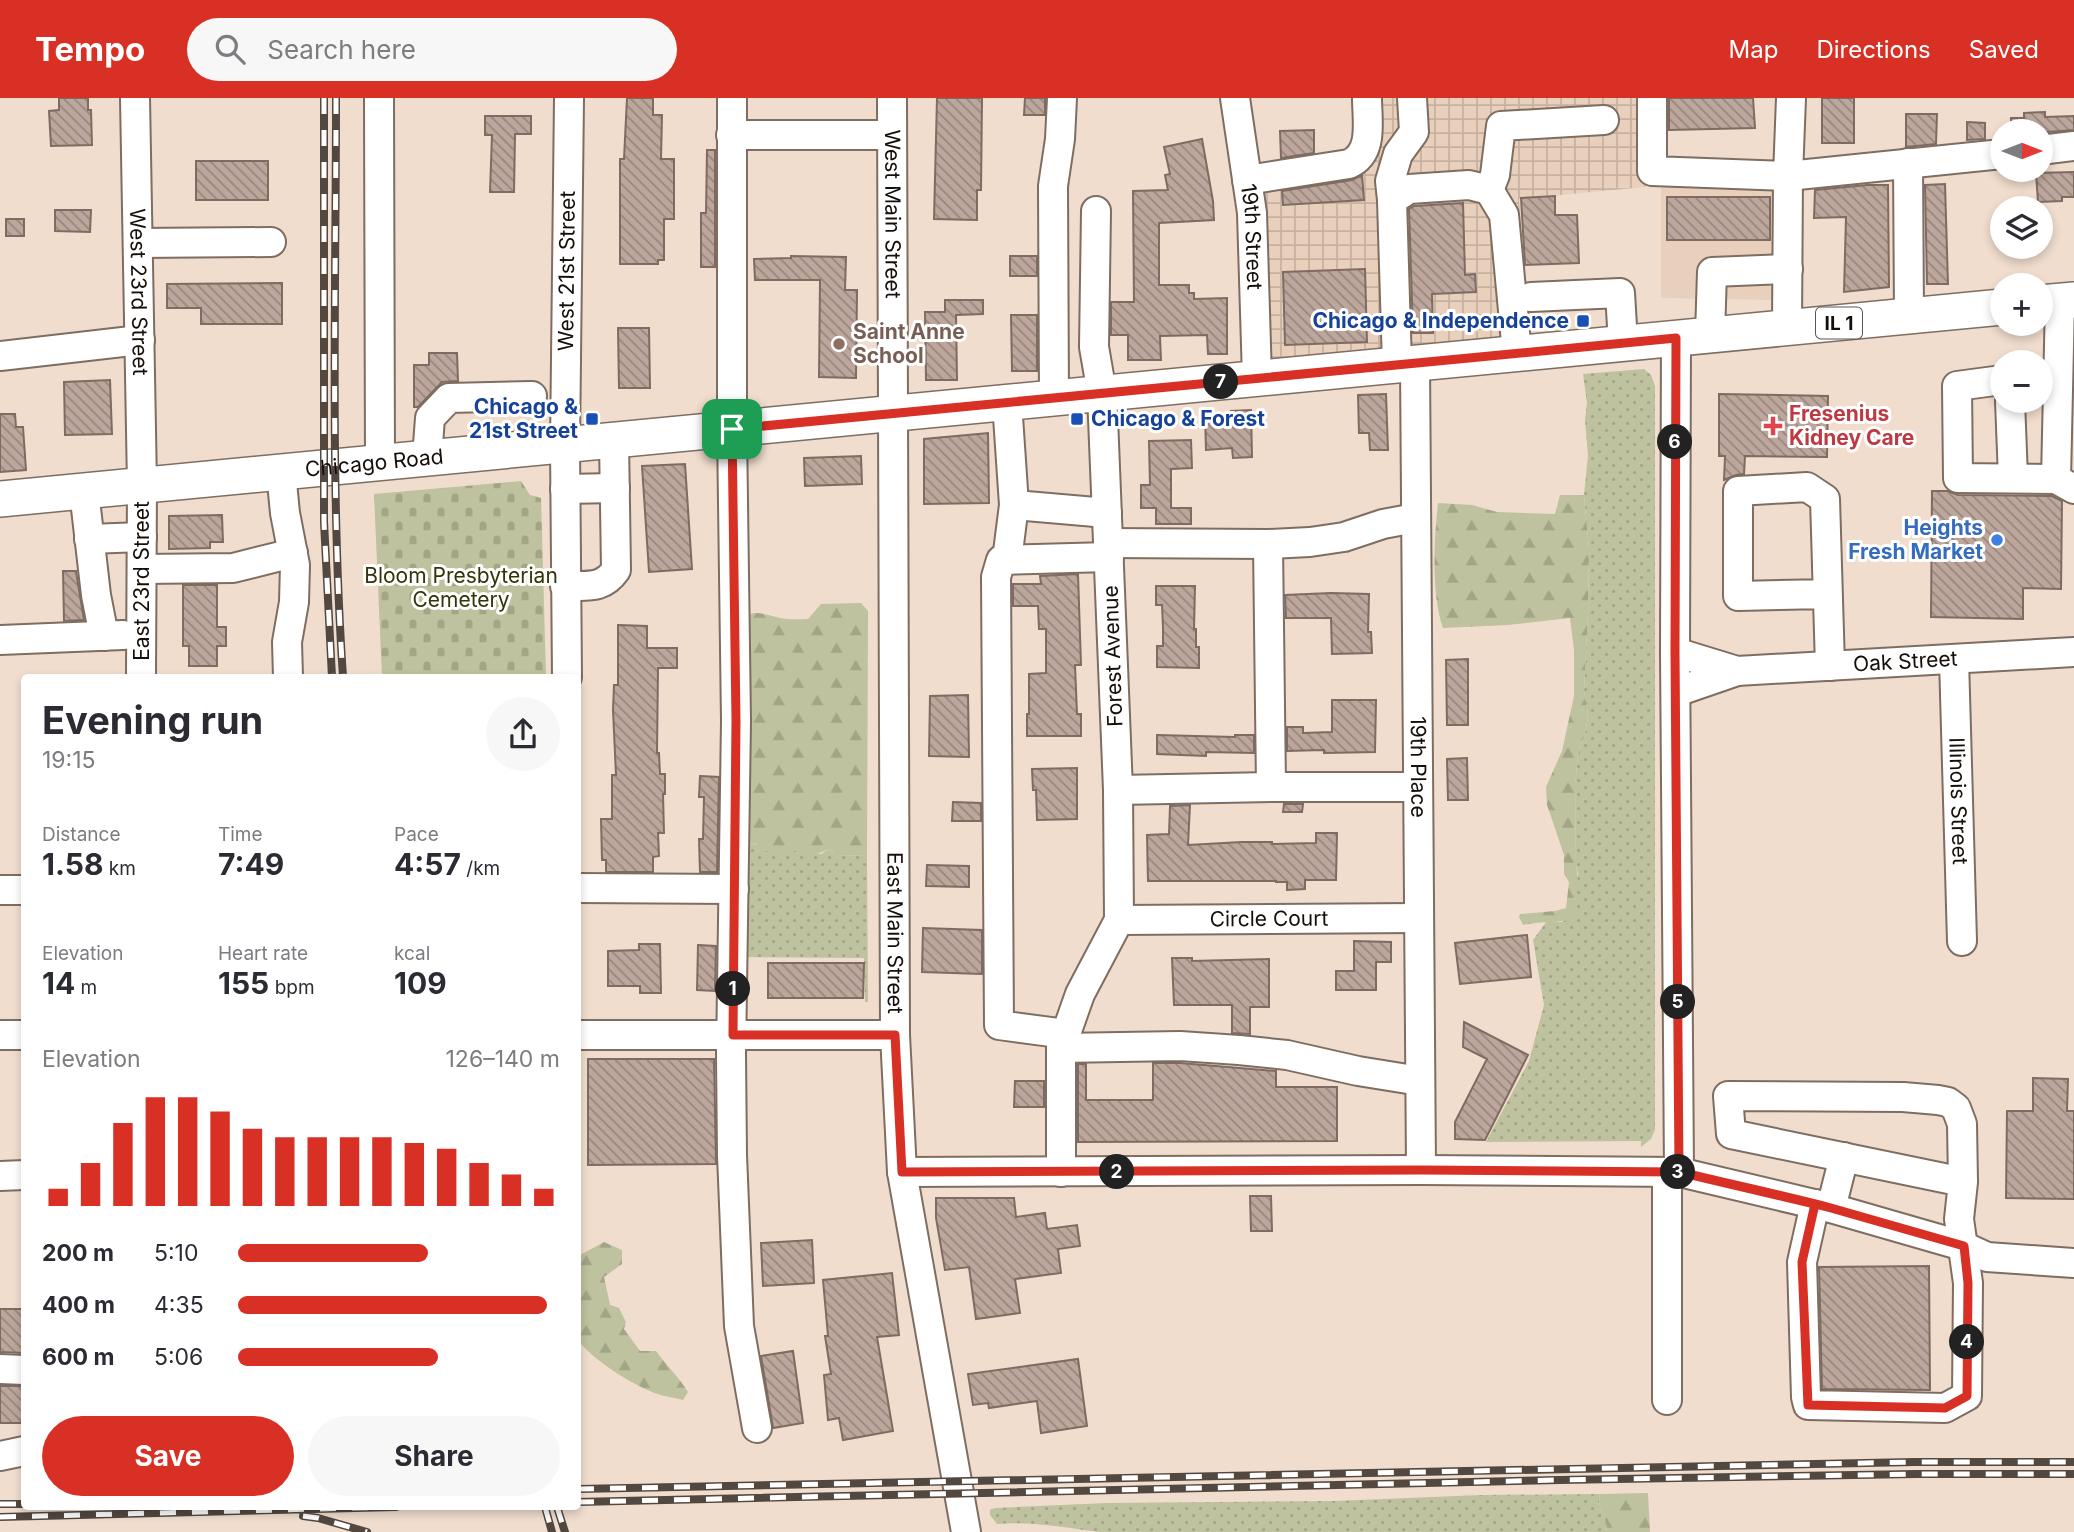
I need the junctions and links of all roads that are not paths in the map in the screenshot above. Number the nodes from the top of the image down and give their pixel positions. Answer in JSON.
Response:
{"nodes":[{"id":1,"x":135,"y":98,"type":"edge"},
{"id":2,"x":379,"y":98,"type":"edge"},
{"id":3,"x":569,"y":98,"type":"edge"},
{"id":4,"x":732,"y":98,"type":"edge"},
{"id":5,"x":892,"y":98,"type":"edge"},
{"id":6,"x":1062,"y":98,"type":"edge"},
{"id":7,"x":1235,"y":98,"type":"edge"},
{"id":8,"x":1367,"y":98,"type":"edge"},
{"id":9,"x":1412,"y":98,"type":"edge"},
{"id":10,"x":1652,"y":98,"type":"edge"},
{"id":11,"x":1791,"y":98,"type":"edge"},
{"id":12,"x":1604,"y":120,"type":"dead end"},
{"id":13,"x":732,"y":135,"type":"junction"},
{"id":14,"x":892,"y":135,"type":"junction"},
{"id":15,"x":2074,"y":146,"type":"edge"},
{"id":16,"x":2053,"y":148,"type":"edge"},
{"id":17,"x":1990,"y":154,"type":"edge"},
{"id":18,"x":1908,"y":163,"type":"junction"},
{"id":19,"x":1788,"y":176,"type":"junction"},
{"id":20,"x":1247,"y":180,"type":"junction"},
{"id":21,"x":1489,"y":190,"type":"junction"},
{"id":22,"x":1392,"y":200,"type":"junction"},
{"id":23,"x":1096,"y":211,"type":"dead end"},
{"id":24,"x":271,"y":242,"type":"dead end"},
{"id":25,"x":138,"y":243,"type":"junction"},
{"id":26,"x":1788,"y":269,"type":"junction"},
{"id":27,"x":1531,"y":297,"type":"dead end"},
{"id":28,"x":2058,"y":301,"type":"edge"},
{"id":29,"x":1990,"y":308,"type":"edge"},
{"id":30,"x":1909,"y":316,"type":"junction"},
{"id":31,"x":1787,"y":327,"type":"junction"},
{"id":32,"x":1710,"y":335,"type":"junction"},
{"id":33,"x":1676,"y":338,"type":"junction"},
{"id":34,"x":139,"y":340,"type":"junction"},
{"id":35,"x":1623,"y":343,"type":"junction"},
{"id":36,"x":2052,"y":350,"type":"edge"},
{"id":37,"x":1517,"y":354,"type":"junction"},
{"id":38,"x":0,"y":356,"type":"edge"},
{"id":39,"x":1406,"y":364,"type":"junction"},
{"id":40,"x":1257,"y":378,"type":"junction"},
{"id":41,"x":1990,"y":382,"type":"edge"},
{"id":42,"x":1102,"y":393,"type":"junction"},
{"id":43,"x":532,"y":396,"type":"dead end"},
{"id":44,"x":1054,"y":398,"type":"junction"},
{"id":45,"x":1007,"y":402,"type":"junction"},
{"id":46,"x":2053,"y":402,"type":"edge"},
{"id":47,"x":893,"y":413,"type":"junction"},
{"id":48,"x":2010,"y":413,"type":"edge"},
{"id":49,"x":732,"y":429,"type":"junction"},
{"id":50,"x":614,"y":440,"type":"junction"},
{"id":51,"x":565,"y":445,"type":"junction"},
{"id":52,"x":427,"y":458,"type":"junction"},
{"id":53,"x":380,"y":463,"type":"junction"},
{"id":54,"x":281,"y":472,"type":"junction"},
{"id":55,"x":2013,"y":478,"type":"junction"},
{"id":56,"x":2065,"y":484,"type":"edge"},
{"id":57,"x":142,"y":485,"type":"junction"},
{"id":58,"x":615,"y":488,"type":"junction"},
{"id":59,"x":565,"y":489,"type":"junction"},
{"id":60,"x":84,"y":491,"type":"junction"},
{"id":61,"x":0,"y":499,"type":"edge"},
{"id":62,"x":1014,"y":505,"type":"junction"},
{"id":63,"x":1107,"y":513,"type":"junction"},
{"id":64,"x":1415,"y":518,"type":"junction"},
{"id":65,"x":142,"y":537,"type":"junction"},
{"id":66,"x":89,"y":539,"type":"junction"},
{"id":67,"x":1268,"y":544,"type":"junction"},
{"id":68,"x":1108,"y":550,"type":"junction"},
{"id":69,"x":293,"y":553,"type":"junction"},
{"id":70,"x":1007,"y":560,"type":"junction"},
{"id":71,"x":142,"y":577,"type":"junction"},
{"id":72,"x":94,"y":585,"type":"junction"},
{"id":73,"x":565,"y":586,"type":"junction"},
{"id":74,"x":1826,"y":594,"type":"junction"},
{"id":75,"x":142,"y":634,"type":"junction"},
{"id":76,"x":104,"y":636,"type":"junction"},
{"id":77,"x":0,"y":640,"type":"edge"},
{"id":78,"x":1675,"y":652,"type":"junction"},
{"id":79,"x":2074,"y":652,"type":"edge"},
{"id":80,"x":1954,"y":659,"type":"junction"},
{"id":81,"x":1830,"y":666,"type":"junction"},
{"id":82,"x":1737,"y":671,"type":"junction"},
{"id":83,"x":141,"y":674,"type":"edge"},
{"id":84,"x":288,"y":674,"type":"edge"},
{"id":85,"x":567,"y":674,"type":"edge"},
{"id":86,"x":1676,"y":692,"type":"junction"},
{"id":87,"x":1271,"y":787,"type":"junction"},
{"id":88,"x":1417,"y":788,"type":"junction"},
{"id":89,"x":1118,"y":790,"type":"junction"},
{"id":90,"x":0,"y":888,"type":"edge"},
{"id":91,"x":581,"y":888,"type":"edge"},
{"id":92,"x":21,"y":890,"type":"edge"},
{"id":93,"x":734,"y":890,"type":"junction"},
{"id":94,"x":1418,"y":918,"type":"junction"},
{"id":95,"x":1119,"y":920,"type":"junction"},
{"id":96,"x":1962,"y":941,"type":"dead end"},
{"id":97,"x":0,"y":1035,"type":"edge"},
{"id":98,"x":21,"y":1035,"type":"edge"},
{"id":99,"x":581,"y":1035,"type":"edge"},
{"id":100,"x":733,"y":1035,"type":"junction"},
{"id":101,"x":895,"y":1035,"type":"junction"},
{"id":102,"x":1063,"y":1041,"type":"junction"},
{"id":103,"x":1420,"y":1081,"type":"junction"},
{"id":104,"x":1844,"y":1157,"type":"junction"},
{"id":105,"x":1421,"y":1170,"type":"junction"},
{"id":106,"x":902,"y":1172,"type":"junction"},
{"id":107,"x":1061,"y":1172,"type":"junction"},
{"id":108,"x":1673,"y":1172,"type":"junction"},
{"id":109,"x":0,"y":1175,"type":"edge"},
{"id":110,"x":21,"y":1175,"type":"edge"},
{"id":111,"x":1963,"y":1182,"type":"junction"},
{"id":112,"x":1823,"y":1206,"type":"junction"},
{"id":113,"x":1964,"y":1246,"type":"junction"},
{"id":114,"x":2074,"y":1263,"type":"edge"},
{"id":115,"x":0,"y":1369,"type":"edge"},
{"id":116,"x":21,"y":1370,"type":"edge"},
{"id":117,"x":1667,"y":1400,"type":"dead end"},
{"id":118,"x":757,"y":1428,"type":"dead end"},
{"id":119,"x":21,"y":1452,"type":"edge"},
{"id":120,"x":0,"y":1456,"type":"edge"},
{"id":121,"x":966,"y":1532,"type":"edge"}],
"edges":[{"from":1,"to":25,"type":"street","name":"West 23rd Street"},
{"from":2,"to":53,"type":"street"},
{"from":3,"to":51,"type":"street","name":"West 21st Street"},
{"from":4,"to":13,"type":"street"},
{"from":5,"to":14,"type":"street","name":"West Main Street"},
{"from":6,"to":44,"type":"street"},
{"from":7,"to":20,"type":"street","name":"19th Street"},
{"from":8,"to":20,"type":"street"},
{"from":9,"to":22,"type":"street","name":"19th Place"},
{"from":10,"to":19,"type":"street"},
{"from":11,"to":19,"type":"street"},
{"from":12,"to":21,"type":"street"},
{"from":13,"to":14,"type":"street"},
{"from":13,"to":49,"type":"street"},
{"from":14,"to":47,"type":"street","name":"West Main Street"},
{"from":15,"to":16,"type":"street"},
{"from":17,"to":18,"type":"street"},
{"from":18,"to":19,"type":"street"},
{"from":18,"to":30,"type":"street"},
{"from":19,"to":26,"type":"street"},
{"from":20,"to":40,"type":"street","name":"19th Street"},
{"from":21,"to":22,"type":"street"},
{"from":21,"to":37,"type":"street"},
{"from":22,"to":39,"type":"street","name":"19th Place"},
{"from":23,"to":42,"type":"street","name":"Forest Avenue"},
{"from":24,"to":25,"type":"street"},
{"from":25,"to":34,"type":"street","name":"West 23rd Street"},
{"from":26,"to":31,"type":"street"},
{"from":26,"to":32,"type":"street"},
{"from":27,"to":35,"type":"street"},
{"from":28,"to":36,"type":"street"},
{"from":29,"to":30,"type":"main road","name":"Chicago Road","number":"IL 1"},
{"from":30,"to":31,"type":"main road","name":"Chicago Road","number":"IL 1"},
{"from":31,"to":32,"type":"main road","name":"Chicago Road","number":"IL 1"},
{"from":32,"to":33,"type":"main road","name":"Chicago Road","number":"IL 1"},
{"from":33,"to":35,"type":"main road","name":"Chicago Road","number":"IL 1"},
{"from":33,"to":78,"type":"street"},
{"from":34,"to":38,"type":"street"},
{"from":34,"to":57,"type":"street","name":"West 23rd Street"},
{"from":35,"to":37,"type":"main road","name":"Chicago Road","number":"IL 1"},
{"from":37,"to":39,"type":"main road","name":"Chicago Road","number":"IL 1"},
{"from":39,"to":40,"type":"main road","name":"Chicago Road","number":"IL 1"},
{"from":39,"to":64,"type":"street","name":"19th Place"},
{"from":40,"to":42,"type":"main road","name":"Chicago Road","number":"IL 1"},
{"from":41,"to":55,"type":"street"},
{"from":42,"to":44,"type":"main road","name":"Chicago Road","number":"IL 1"},
{"from":42,"to":63,"type":"street","name":"Forest Avenue"},
{"from":43,"to":52,"type":"street"},
{"from":44,"to":45,"type":"main road","name":"Chicago Road","number":"IL 1"},
{"from":45,"to":47,"type":"main road","name":"Chicago Road","number":"IL 1"},
{"from":45,"to":62,"type":"street"},
{"from":46,"to":56,"type":"street"},
{"from":47,"to":49,"type":"main road","name":"Chicago Road","number":"IL 1"},
{"from":47,"to":101,"type":"street","name":"East Main Street"},
{"from":48,"to":55,"type":"street"},
{"from":49,"to":50,"type":"main road","name":"Chicago Road","number":"IL 1"},
{"from":49,"to":93,"type":"street"},
{"from":50,"to":51,"type":"main road","name":"Chicago Road","number":"IL 1"},
{"from":50,"to":58,"type":"street"},
{"from":51,"to":52,"type":"main road","name":"Chicago Road","number":"IL 1"},
{"from":51,"to":59,"type":"street","name":"West 21st Street"},
{"from":52,"to":53,"type":"main road","name":"Chicago Road","number":"IL 1"},
{"from":53,"to":54,"type":"main road","name":"Chicago Road","number":"IL 1"},
{"from":54,"to":57,"type":"main road","name":"Chicago Road","number":"IL 1"},
{"from":54,"to":69,"type":"street"},
{"from":55,"to":56,"type":"street"},
{"from":57,"to":60,"type":"main road","name":"Chicago Road","number":"IL 1"},
{"from":57,"to":65,"type":"street","name":"East 23rd Street"},
{"from":58,"to":59,"type":"street"},
{"from":58,"to":73,"type":"street"},
{"from":59,"to":73,"type":"street","name":"West 21st Street"},
{"from":60,"to":61,"type":"main road","name":"Chicago Road","number":"IL 1"},
{"from":60,"to":66,"type":"street"},
{"from":62,"to":63,"type":"street"},
{"from":62,"to":70,"type":"street"},
{"from":63,"to":68,"type":"street","name":"Forest Avenue"},
{"from":64,"to":67,"type":"street"},
{"from":64,"to":88,"type":"street","name":"19th Place"},
{"from":65,"to":66,"type":"street"},
{"from":65,"to":71,"type":"street","name":"East 23rd Street"},
{"from":66,"to":72,"type":"street"},
{"from":67,"to":68,"type":"street"},
{"from":67,"to":87,"type":"street"},
{"from":68,"to":70,"type":"street"},
{"from":68,"to":89,"type":"street","name":"Forest Avenue"},
{"from":69,"to":71,"type":"street"},
{"from":69,"to":84,"type":"street"},
{"from":70,"to":102,"type":"street"},
{"from":71,"to":72,"type":"street"},
{"from":71,"to":75,"type":"street","name":"East 23rd Street"},
{"from":72,"to":76,"type":"street"},
{"from":73,"to":85,"type":"street","name":"West 21st Street"},
{"from":74,"to":74,"type":"street"},
{"from":74,"to":81,"type":"street"},
{"from":75,"to":76,"type":"street"},
{"from":75,"to":83,"type":"street","name":"East 23rd Street"},
{"from":76,"to":77,"type":"street"},
{"from":78,"to":82,"type":"street","name":"Oak Street"},
{"from":78,"to":86,"type":"street"},
{"from":79,"to":80,"type":"street","name":"Oak Street"},
{"from":80,"to":81,"type":"street","name":"Oak Street"},
{"from":80,"to":96,"type":"street","name":"Illinois Street"},
{"from":81,"to":82,"type":"street","name":"Oak Street"},
{"from":82,"to":86,"type":"street","name":"Oak Street"},
{"from":86,"to":108,"type":"street"},
{"from":87,"to":88,"type":"street"},
{"from":87,"to":89,"type":"street"},
{"from":88,"to":94,"type":"street","name":"19th Place"},
{"from":89,"to":95,"type":"street","name":"Forest Avenue"},
{"from":90,"to":92,"type":"street"},
{"from":91,"to":93,"type":"street"},
{"from":93,"to":100,"type":"street"},
{"from":94,"to":95,"type":"street","name":"Circle Court"},
{"from":94,"to":103,"type":"street","name":"19th Place"},
{"from":95,"to":102,"type":"street"},
{"from":97,"to":98,"type":"street"},
{"from":99,"to":100,"type":"street"},
{"from":100,"to":101,"type":"street"},
{"from":100,"to":118,"type":"street"},
{"from":101,"to":106,"type":"street","name":"East Main Street"},
{"from":102,"to":103,"type":"street"},
{"from":102,"to":107,"type":"street"},
{"from":103,"to":105,"type":"street","name":"19th Place"},
{"from":104,"to":111,"type":"street"},
{"from":104,"to":111,"type":"street"},
{"from":104,"to":112,"type":"street"},
{"from":105,"to":107,"type":"street"},
{"from":105,"to":108,"type":"street"},
{"from":106,"to":107,"type":"street"},
{"from":106,"to":121,"type":"street","name":"East Main Street"},
{"from":108,"to":112,"type":"street"},
{"from":108,"to":117,"type":"street"},
{"from":109,"to":110,"type":"street"},
{"from":111,"to":113,"type":"street"},
{"from":112,"to":113,"type":"street"},
{"from":112,"to":113,"type":"street"},
{"from":113,"to":114,"type":"street"},
{"from":115,"to":116,"type":"street"},
{"from":119,"to":120,"type":"street"}]}
